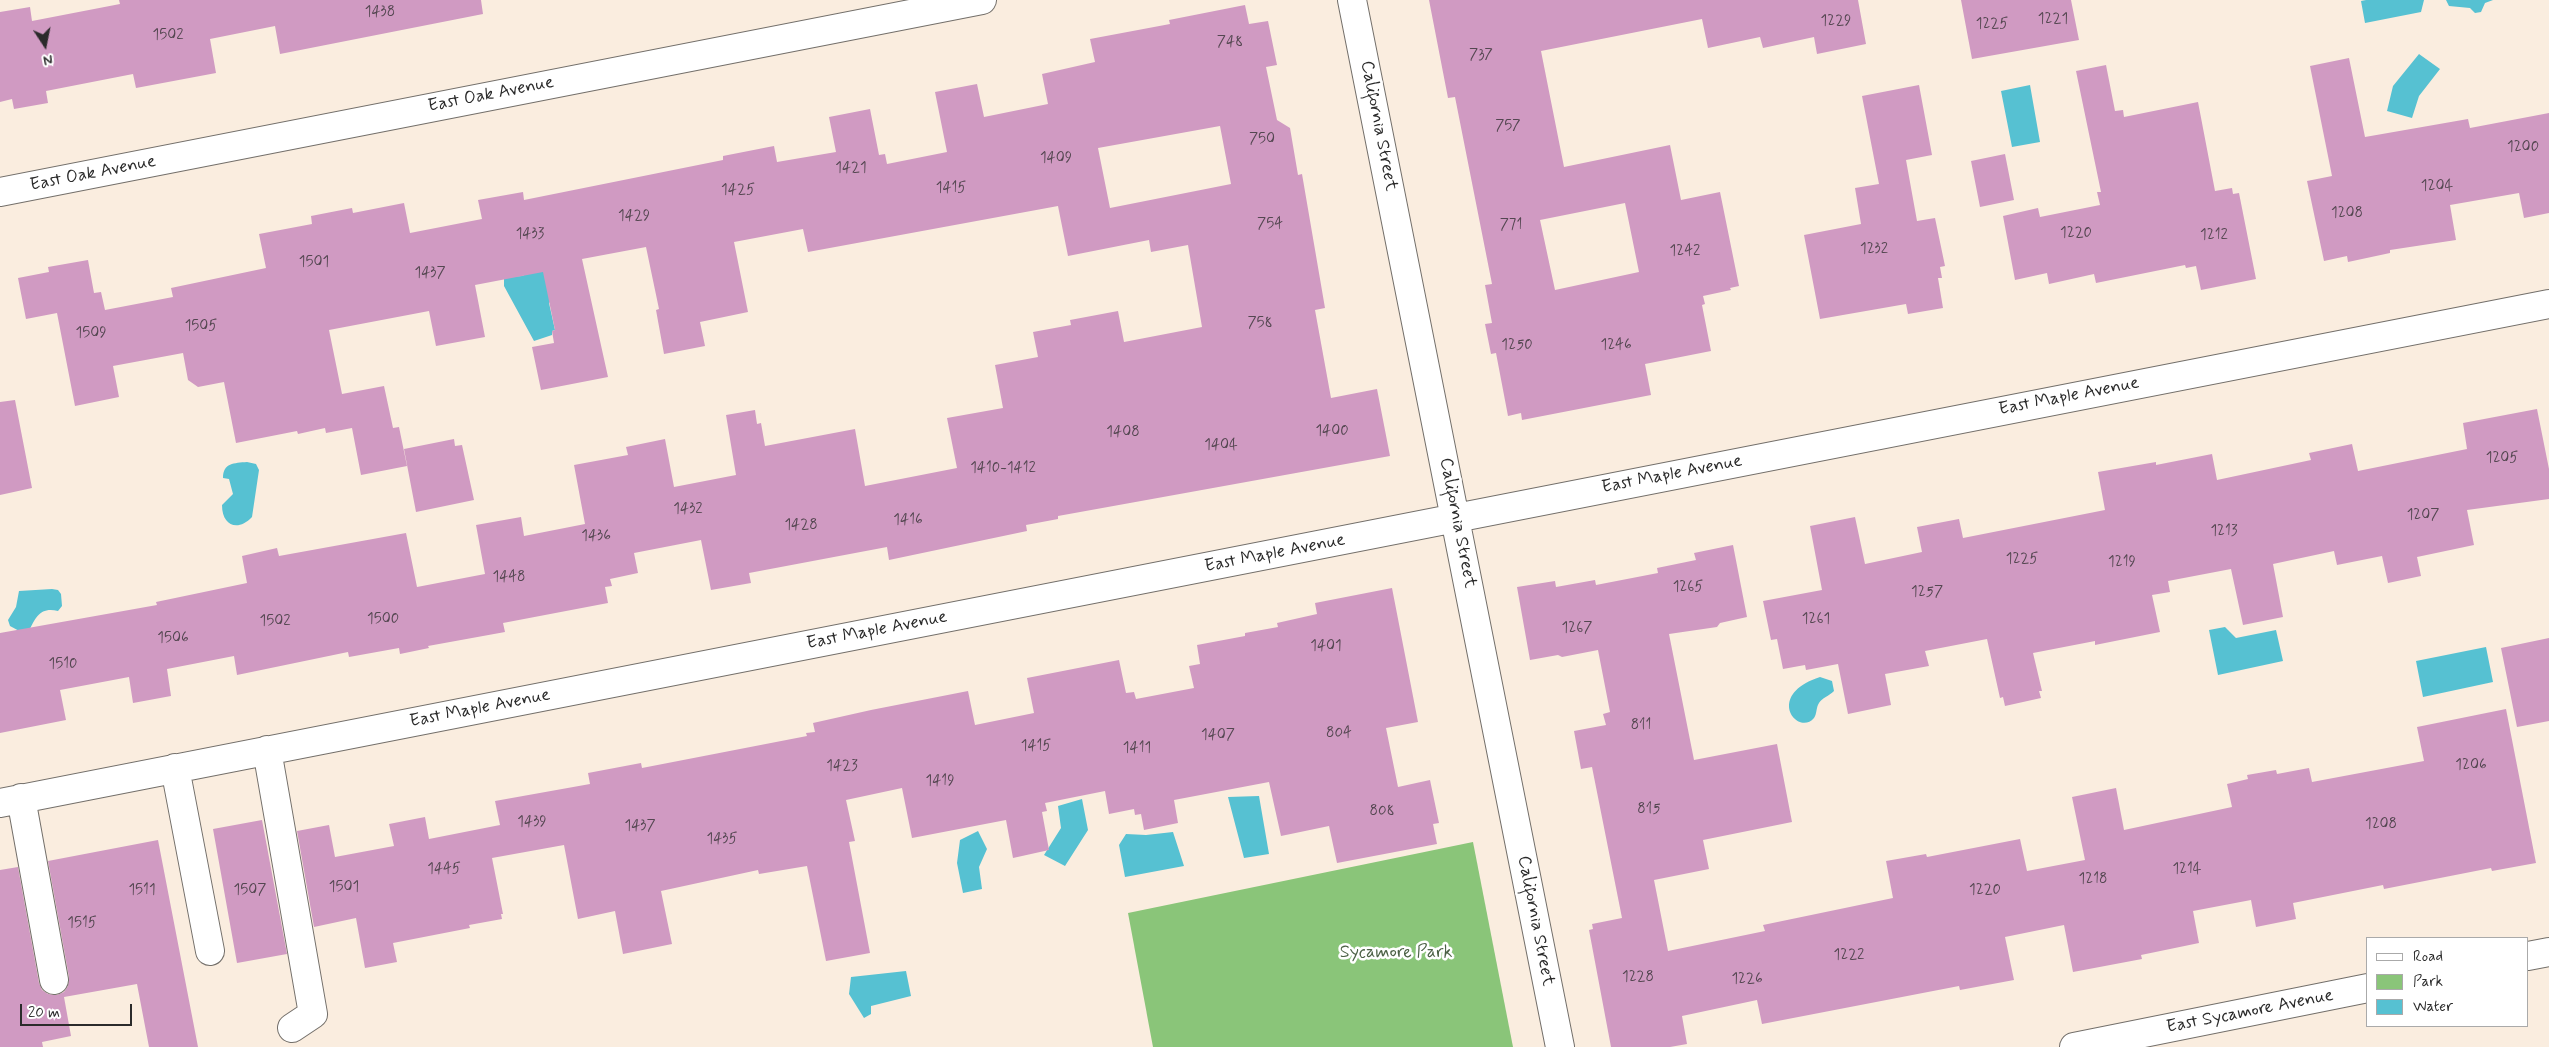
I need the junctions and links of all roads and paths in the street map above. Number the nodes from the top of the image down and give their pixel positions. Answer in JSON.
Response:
{"nodes":[{"id":1,"x":982,"y":0,"type":"edge"},
{"id":2,"x":1352,"y":0,"type":"edge"},
{"id":3,"x":0,"y":192,"type":"edge"},
{"id":4,"x":2549,"y":304,"type":"edge"},
{"id":5,"x":1456,"y":518,"type":"junction"},
{"id":6,"x":266,"y":750,"type":"junction"},
{"id":7,"x":175,"y":768,"type":"junction"},
{"id":8,"x":11,"y":800,"type":"edge"},
{"id":9,"x":210,"y":951,"type":"dead end"},
{"id":10,"x":2549,"y":952,"type":"edge"},
{"id":11,"x":2529,"y":956,"type":"edge"},
{"id":12,"x":54,"y":980,"type":"dead end"},
{"id":13,"x":2366,"y":988,"type":"edge"},
{"id":14,"x":292,"y":1028,"type":"dead end"},
{"id":15,"x":1560,"y":1047,"type":"edge"},
{"id":16,"x":2074,"y":1047,"type":"edge"}],
"edges":[{"from":1,"to":3,"type":"street","name":"East Oak Avenue"},
{"from":2,"to":5,"type":"street","name":"California Street"},
{"from":4,"to":5,"type":"street","name":"East Maple Avenue"},
{"from":5,"to":6,"type":"street","name":"East Maple Avenue"},
{"from":5,"to":15,"type":"street","name":"California Street"},
{"from":6,"to":7,"type":"street","name":"East Maple Avenue"},
{"from":6,"to":14,"type":"street"},
{"from":7,"to":8,"type":"street","name":"East Maple Avenue"},
{"from":7,"to":9,"type":"street"},
{"from":8,"to":12,"type":"street"},
{"from":10,"to":11,"type":"street"},
{"from":13,"to":16,"type":"street","name":"East Sycamore Avenue"}]}
